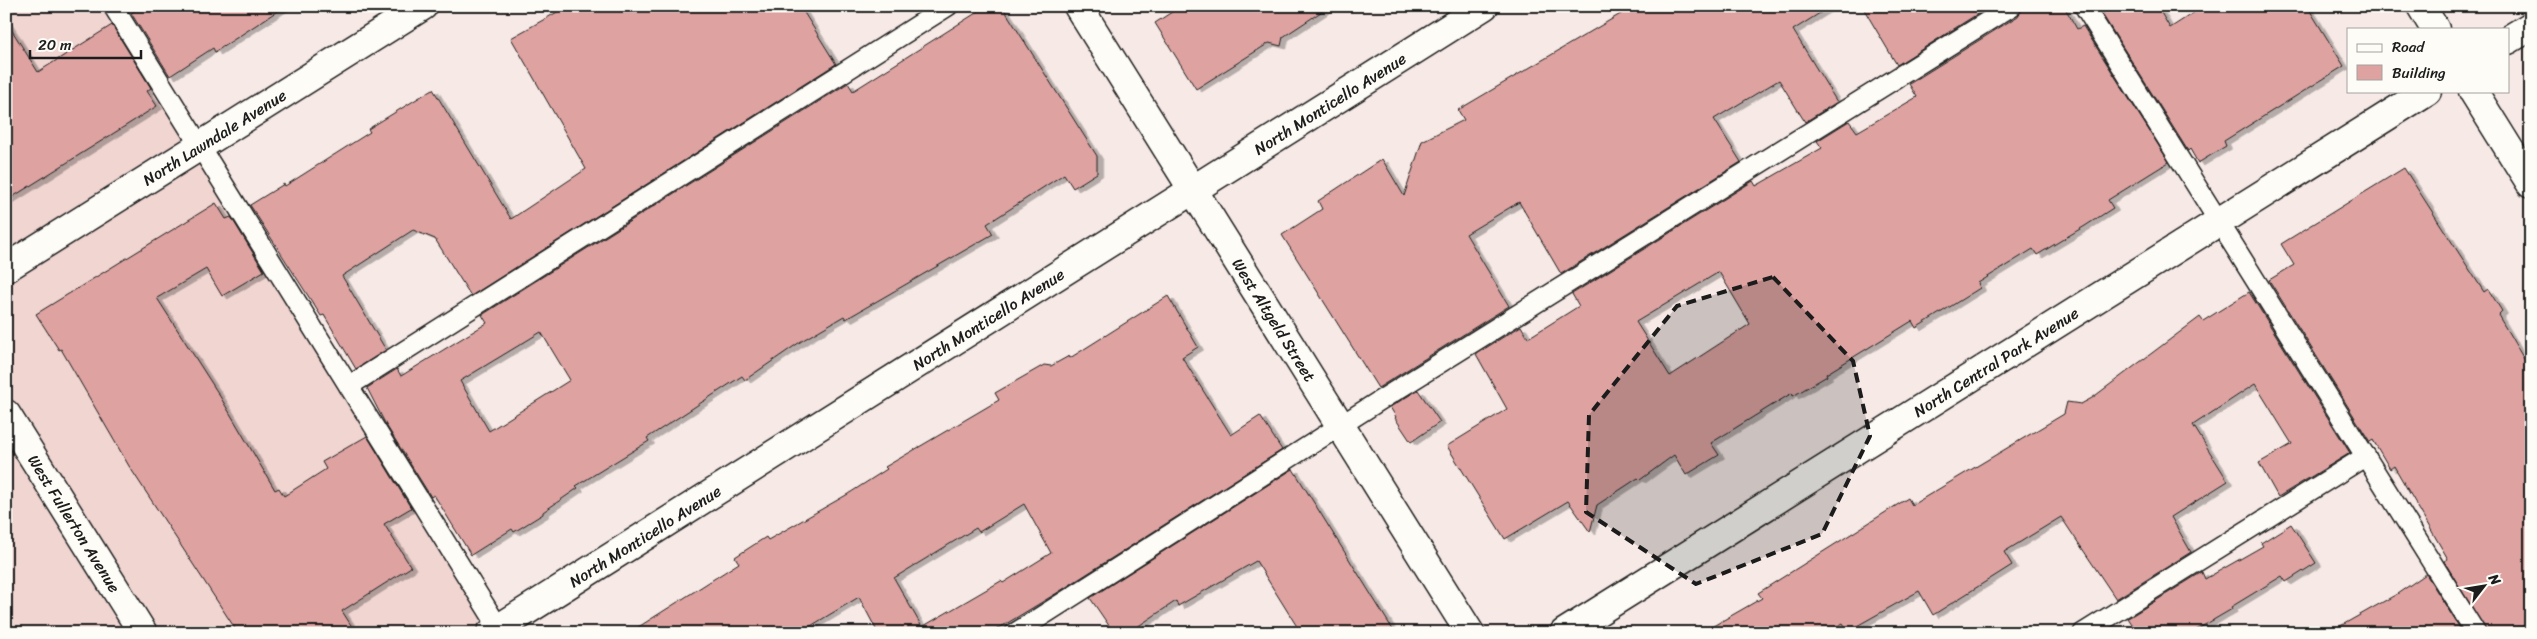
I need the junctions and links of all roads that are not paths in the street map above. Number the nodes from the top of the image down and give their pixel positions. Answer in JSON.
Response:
{"nodes":[{"id":1,"x":113,"y":6,"type":"edge"},
{"id":2,"x":422,"y":6,"type":"edge"},
{"id":3,"x":948,"y":6,"type":"edge"},
{"id":4,"x":1078,"y":6,"type":"edge"},
{"id":5,"x":1484,"y":6,"type":"edge"},
{"id":6,"x":2012,"y":6,"type":"edge"},
{"id":7,"x":2084,"y":6,"type":"edge"},
{"id":8,"x":2421,"y":6,"type":"edge"},
{"id":9,"x":2531,"y":26,"type":"edge"},
{"id":10,"x":2434,"y":28,"type":"edge"},
{"id":11,"x":2510,"y":39,"type":"edge"},
{"id":12,"x":2425,"y":92,"type":"edge"},
{"id":13,"x":2474,"y":92,"type":"edge"},
{"id":14,"x":200,"y":147,"type":"junction"},
{"id":15,"x":2531,"y":184,"type":"edge"},
{"id":16,"x":1193,"y":190,"type":"junction"},
{"id":17,"x":2219,"y":222,"type":"junction"},
{"id":18,"x":6,"y":268,"type":"edge"},
{"id":19,"x":348,"y":386,"type":"junction"},
{"id":20,"x":6,"y":414,"type":"edge"},
{"id":21,"x":1340,"y":426,"type":"junction"},
{"id":22,"x":2366,"y":456,"type":"junction"},
{"id":23,"x":497,"y":631,"type":"edge"},
{"id":24,"x":143,"y":633,"type":"edge"},
{"id":25,"x":1015,"y":633,"type":"edge"},
{"id":26,"x":1470,"y":633,"type":"edge"},
{"id":27,"x":1564,"y":633,"type":"edge"},
{"id":28,"x":2083,"y":633,"type":"edge"},
{"id":29,"x":2476,"y":633,"type":"edge"}],
"edges":[{"from":1,"to":14,"type":"lane"},
{"from":2,"to":14,"type":"street","name":"North Lawndale Avenue"},
{"from":3,"to":19,"type":"lane"},
{"from":4,"to":16,"type":"street","name":"West Altgeld Street"},
{"from":5,"to":16,"type":"street","name":"North Monticello Avenue"},
{"from":6,"to":21,"type":"lane"},
{"from":7,"to":17,"type":"lane"},
{"from":8,"to":10,"type":"street"},
{"from":9,"to":11,"type":"street"},
{"from":12,"to":17,"type":"street","name":"North Central Park Avenue"},
{"from":13,"to":15,"type":"street"},
{"from":14,"to":18,"type":"street","name":"North Lawndale Avenue"},
{"from":14,"to":19,"type":"lane"},
{"from":16,"to":21,"type":"street","name":"West Altgeld Street"},
{"from":16,"to":23,"type":"street","name":"North Monticello Avenue"},
{"from":17,"to":22,"type":"lane"},
{"from":17,"to":27,"type":"street","name":"North Central Park Avenue"},
{"from":19,"to":23,"type":"lane"},
{"from":20,"to":24,"type":"street","name":"West Fullerton Avenue"},
{"from":21,"to":25,"type":"lane"},
{"from":21,"to":26,"type":"street","name":"West Altgeld Street"},
{"from":22,"to":28,"type":"lane"},
{"from":22,"to":29,"type":"lane"}]}
